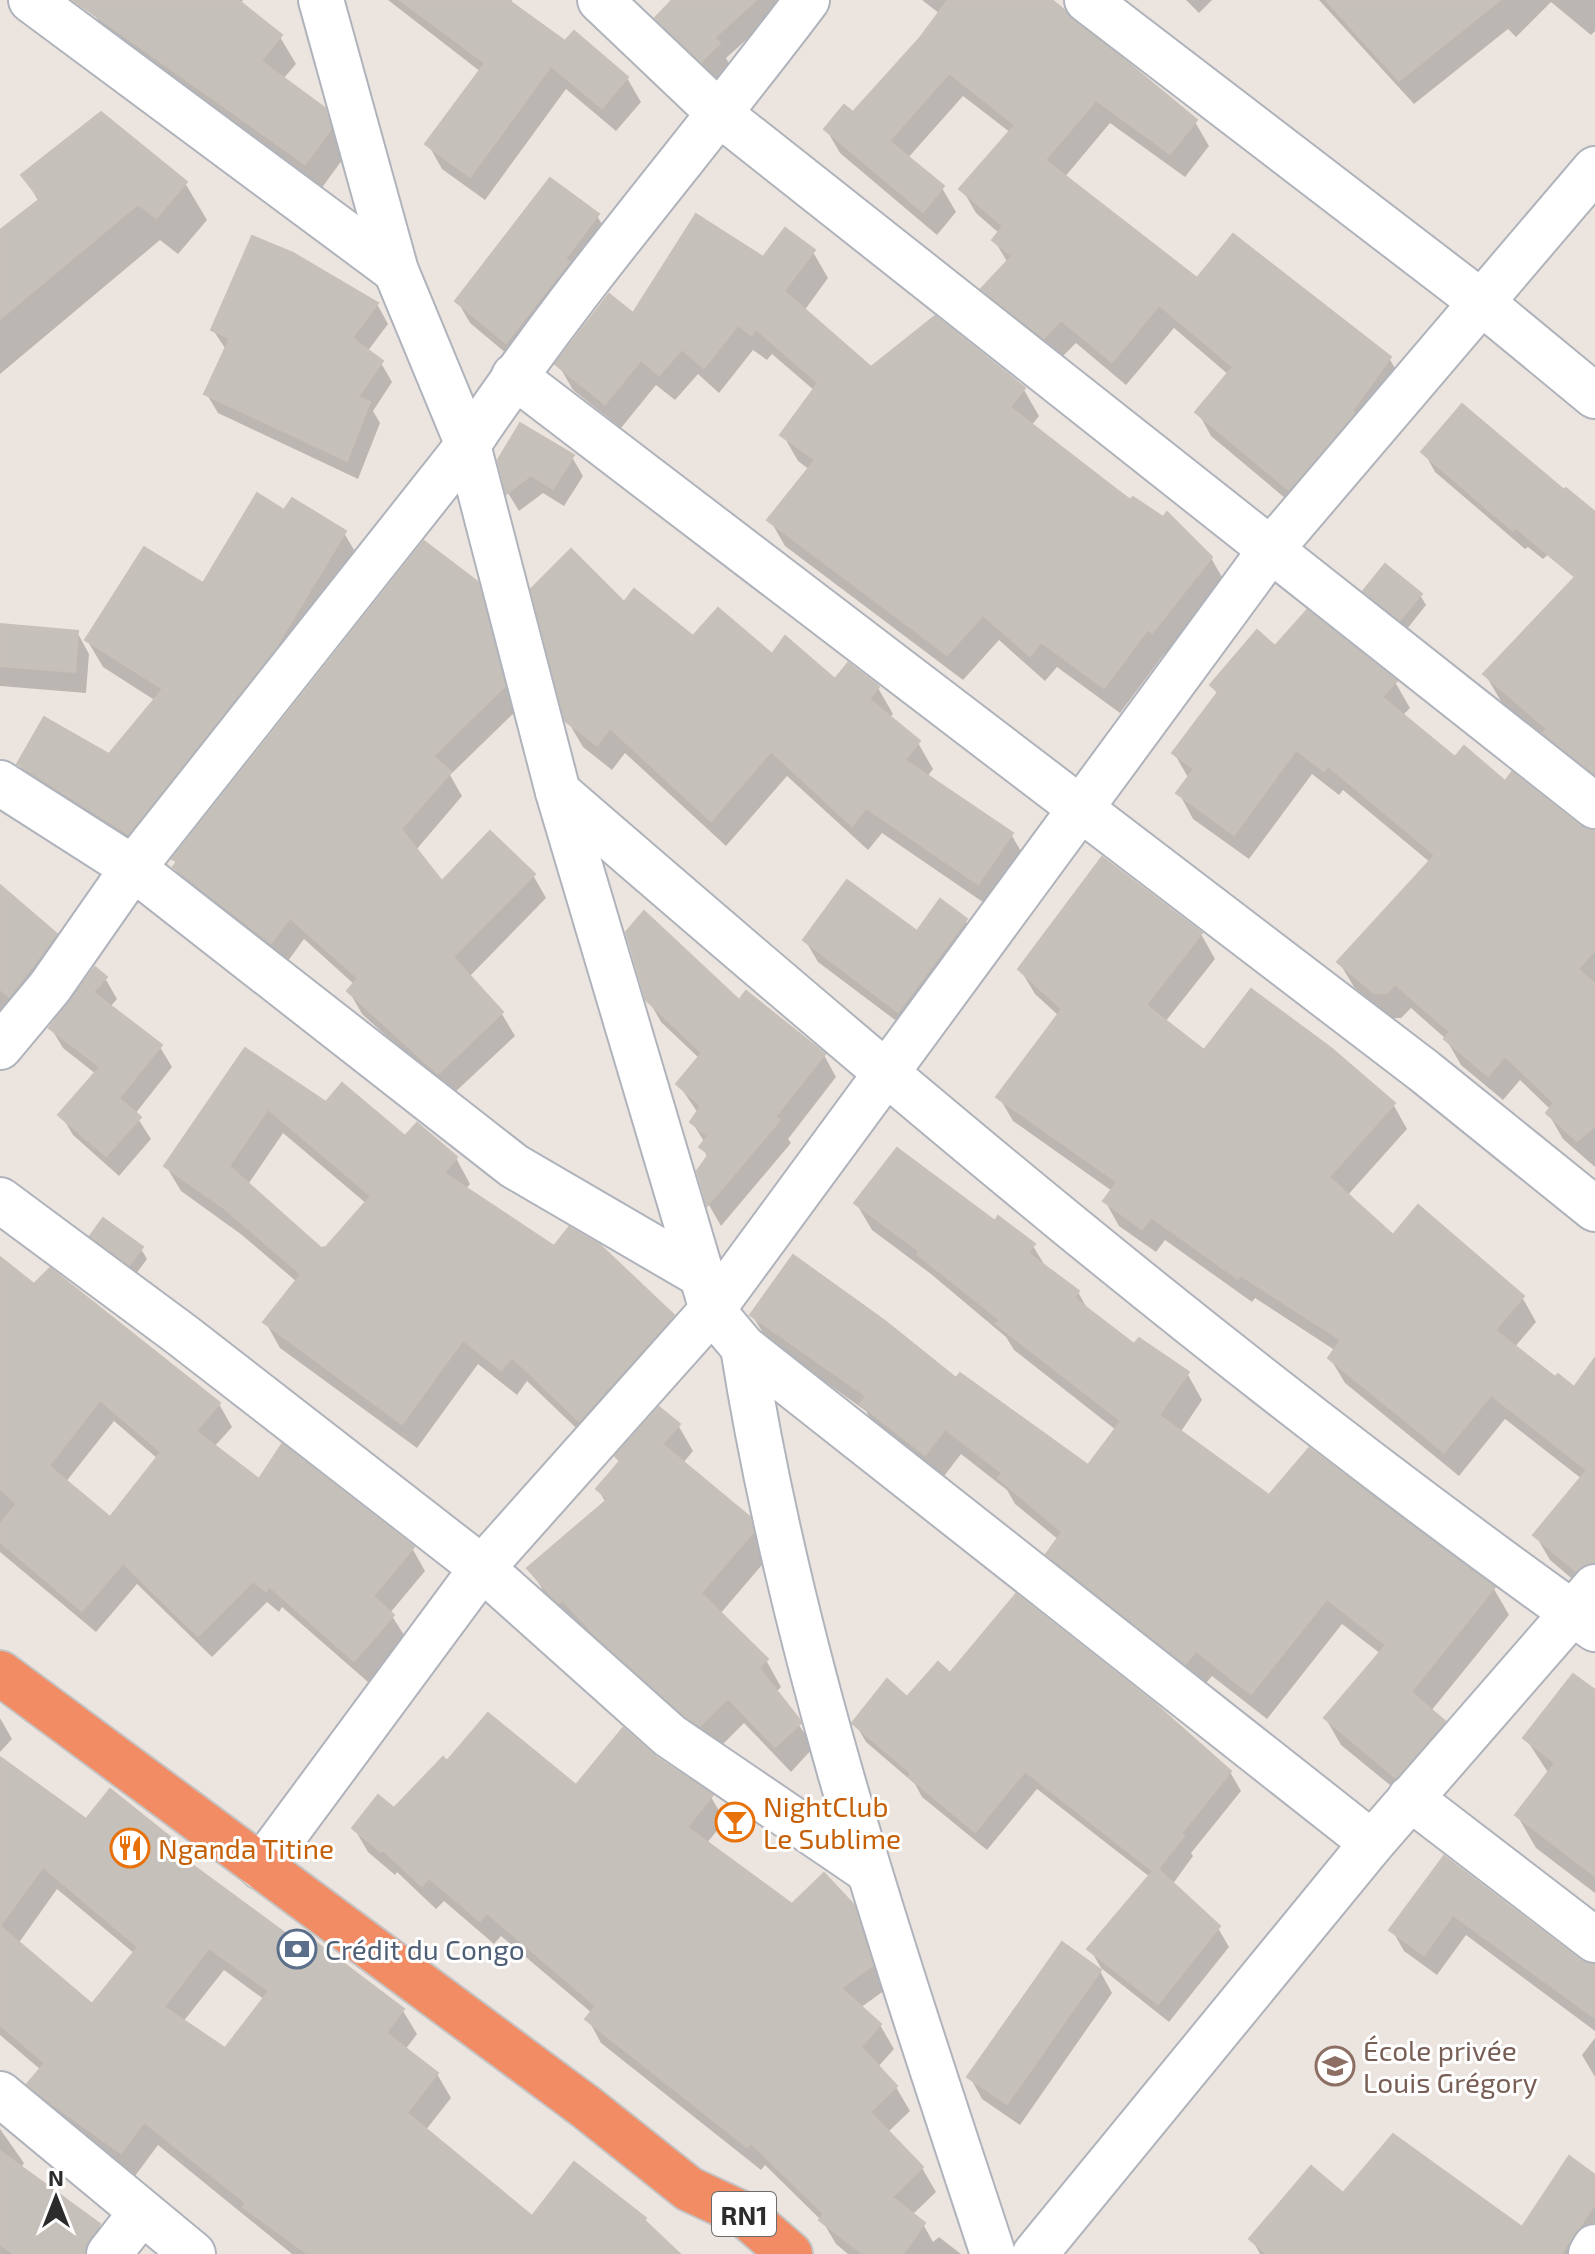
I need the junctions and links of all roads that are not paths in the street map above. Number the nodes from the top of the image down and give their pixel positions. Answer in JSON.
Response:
{"nodes":[{"id":1,"x":31,"y":0,"type":"edge"},
{"id":2,"x":321,"y":0,"type":"edge"},
{"id":3,"x":600,"y":0,"type":"edge"},
{"id":4,"x":807,"y":0,"type":"edge"},
{"id":5,"x":1087,"y":0,"type":"edge"},
{"id":6,"x":721,"y":115,"type":"junction"},
{"id":7,"x":1595,"y":169,"type":"edge"},
{"id":8,"x":396,"y":271,"type":"junction"},
{"id":9,"x":1481,"y":302,"type":"junction"},
{"id":10,"x":514,"y":376,"type":"junction"},
{"id":11,"x":1595,"y":396,"type":"edge"},
{"id":12,"x":468,"y":445,"type":"junction"},
{"id":13,"x":1272,"y":548,"type":"junction"},
{"id":14,"x":0,"y":783,"type":"edge"},
{"id":15,"x":558,"y":792,"type":"junction"},
{"id":16,"x":1595,"y":806,"type":"edge"},
{"id":17,"x":1082,"y":811,"type":"junction"},
{"id":18,"x":133,"y":868,"type":"junction"},
{"id":19,"x":0,"y":1047,"type":"edge"},
{"id":20,"x":885,"y":1076,"type":"junction"},
{"id":21,"x":0,"y":1200,"type":"edge"},
{"id":22,"x":1595,"y":1209,"type":"edge"},
{"id":23,"x":707,"y":1292,"type":"junction"},
{"id":24,"x":743,"y":1347,"type":"junction"},
{"id":25,"x":482,"y":1568,"type":"junction"},
{"id":26,"x":1587,"y":1609,"type":"edge"},
{"id":27,"x":0,"y":1673,"type":"edge"},
{"id":28,"x":1410,"y":1798,"type":"junction"},
{"id":29,"x":1372,"y":1843,"type":"junction"},
{"id":30,"x":261,"y":1867,"type":"junction"},
{"id":31,"x":867,"y":1870,"type":"junction"},
{"id":32,"x":1595,"y":1940,"type":"edge"},
{"id":33,"x":0,"y":2094,"type":"edge"},
{"id":34,"x":689,"y":2189,"type":"junction"},
{"id":35,"x":141,"y":2213,"type":"junction"},
{"id":36,"x":1595,"y":2247,"type":"edge"},
{"id":37,"x":109,"y":2254,"type":"edge"},
{"id":38,"x":193,"y":2254,"type":"edge"},
{"id":39,"x":746,"y":2254,"type":"edge"},
{"id":40,"x":790,"y":2254,"type":"edge"},
{"id":41,"x":993,"y":2254,"type":"edge"},
{"id":42,"x":1035,"y":2254,"type":"edge"},
{"id":43,"x":1591,"y":2254,"type":"edge"}],
"edges":[{"from":1,"to":8,"type":"street"},
{"from":2,"to":8,"type":"street"},
{"from":3,"to":6,"type":"street"},
{"from":4,"to":6,"type":"street"},
{"from":5,"to":9,"type":"street"},
{"from":6,"to":10,"type":"street"},
{"from":6,"to":13,"type":"street"},
{"from":7,"to":9,"type":"street"},
{"from":8,"to":12,"type":"street"},
{"from":9,"to":11,"type":"street"},
{"from":9,"to":13,"type":"street"},
{"from":10,"to":12,"type":"street"},
{"from":10,"to":17,"type":"street"},
{"from":12,"to":15,"type":"street"},
{"from":12,"to":18,"type":"street"},
{"from":13,"to":16,"type":"street"},
{"from":13,"to":17,"type":"street"},
{"from":14,"to":18,"type":"street"},
{"from":15,"to":20,"type":"street"},
{"from":15,"to":23,"type":"street"},
{"from":17,"to":20,"type":"street"},
{"from":17,"to":22,"type":"street"},
{"from":18,"to":19,"type":"street"},
{"from":18,"to":23,"type":"street"},
{"from":20,"to":23,"type":"street"},
{"from":20,"to":26,"type":"street"},
{"from":21,"to":25,"type":"street"},
{"from":23,"to":24,"type":"street"},
{"from":23,"to":25,"type":"street"},
{"from":24,"to":29,"type":"street"},
{"from":24,"to":31,"type":"street"},
{"from":25,"to":30,"type":"street"},
{"from":25,"to":31,"type":"street"},
{"from":26,"to":28,"type":"street"},
{"from":27,"to":30,"type":"highway","number":"RN1"},
{"from":28,"to":29,"type":"street"},
{"from":28,"to":32,"type":"street"},
{"from":29,"to":42,"type":"street"},
{"from":30,"to":34,"type":"highway","number":"RN1"},
{"from":31,"to":41,"type":"street"},
{"from":33,"to":35,"type":"street"},
{"from":34,"to":39,"type":"highway","number":"RN1"},
{"from":34,"to":40,"type":"highway","number":"RN1"},
{"from":35,"to":37,"type":"street"},
{"from":35,"to":38,"type":"street"},
{"from":36,"to":43,"type":"street"}]}
